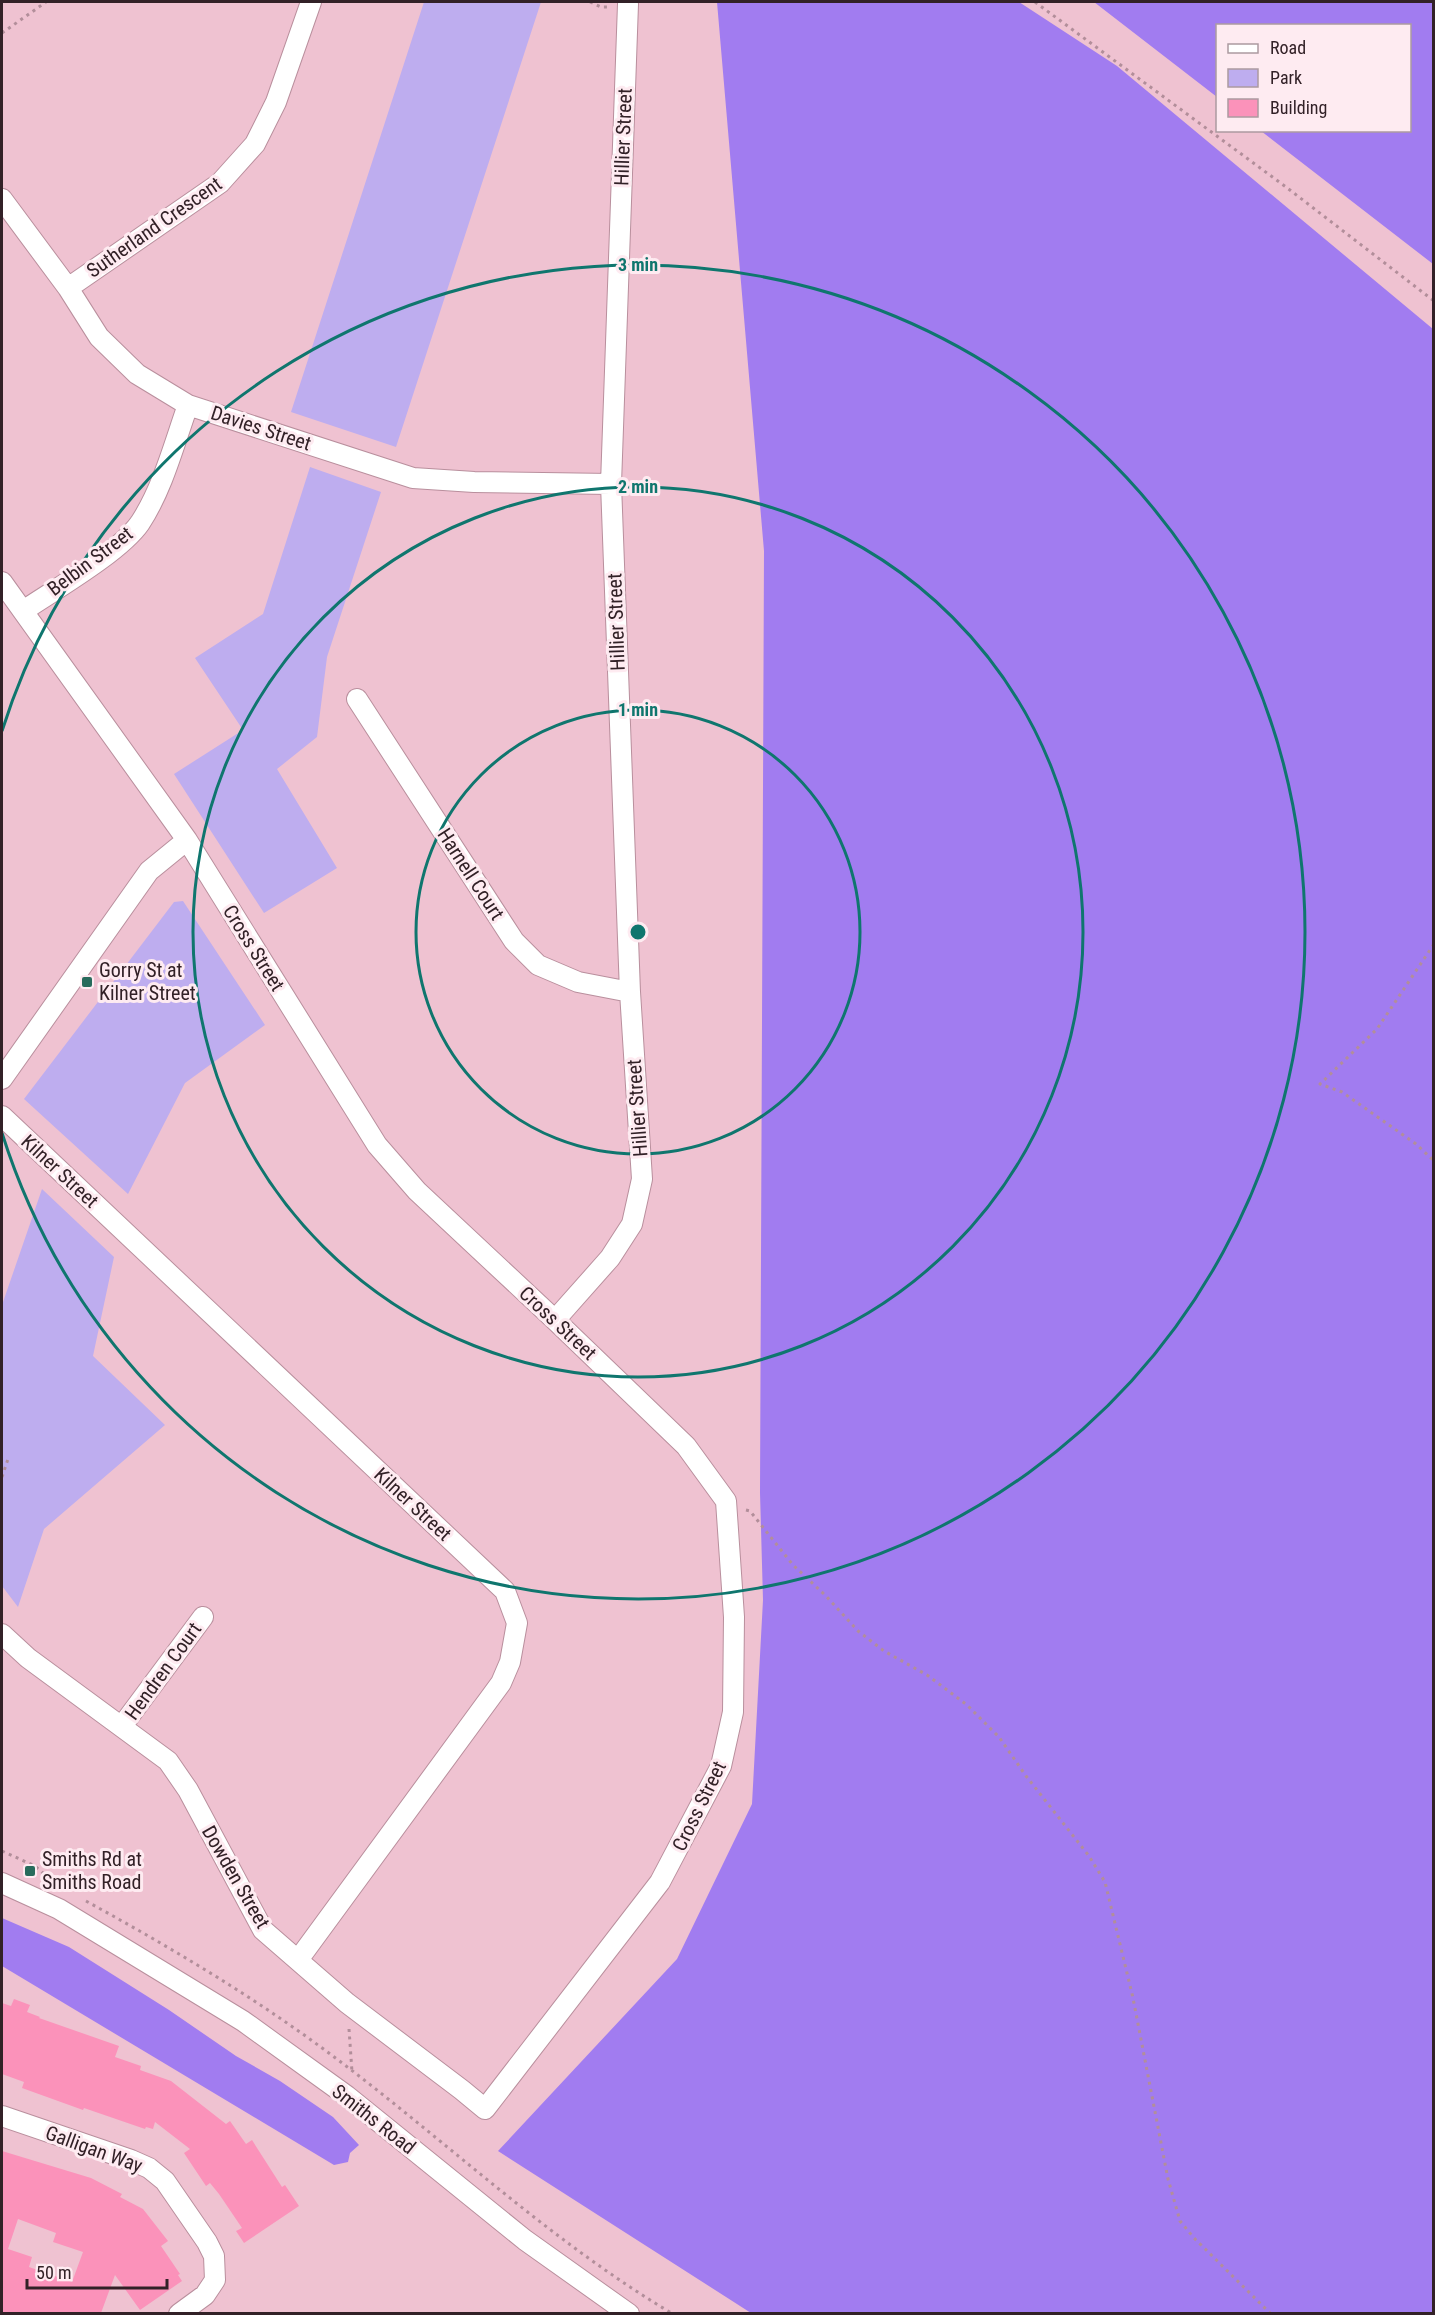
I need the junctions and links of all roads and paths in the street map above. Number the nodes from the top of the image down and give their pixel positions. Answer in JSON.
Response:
{"nodes":[{"id":1,"x":45,"y":2,"type":"edge"},
{"id":2,"x":311,"y":2,"type":"edge"},
{"id":3,"x":1035,"y":2,"type":"edge"},
{"id":4,"x":628,"y":4,"type":"dead end"},
{"id":5,"x":2,"y":33,"type":"edge"},
{"id":6,"x":2,"y":199,"type":"edge"},
{"id":7,"x":68,"y":288,"type":"junction"},
{"id":8,"x":1434,"y":302,"type":"edge"},
{"id":9,"x":188,"y":405,"type":"junction"},
{"id":10,"x":611,"y":484,"type":"junction"},
{"id":11,"x":2,"y":582,"type":"edge"},
{"id":12,"x":23,"y":611,"type":"junction"},
{"id":13,"x":357,"y":699,"type":"dead end"},
{"id":14,"x":187,"y":840,"type":"junction"},
{"id":15,"x":1434,"y":944,"type":"edge"},
{"id":16,"x":630,"y":992,"type":"junction"},
{"id":17,"x":2,"y":1079,"type":"edge"},
{"id":18,"x":2,"y":1116,"type":"edge"},
{"id":19,"x":1434,"y":1161,"type":"edge"},
{"id":20,"x":555,"y":1320,"type":"junction"},
{"id":21,"x":9,"y":1456,"type":"dead end"},
{"id":22,"x":2,"y":1477,"type":"edge"},
{"id":23,"x":726,"y":1501,"type":"junction"},
{"id":24,"x":203,"y":1617,"type":"dead end"},
{"id":25,"x":2,"y":1634,"type":"edge"},
{"id":26,"x":122,"y":1726,"type":"junction"},
{"id":27,"x":2,"y":1883,"type":"edge"},
{"id":28,"x":2,"y":1897,"type":"edge"},
{"id":29,"x":108,"y":1940,"type":"junction"},
{"id":30,"x":298,"y":1960,"type":"junction"},
{"id":31,"x":347,"y":2003,"type":"junction"},
{"id":32,"x":352,"y":2072,"type":"dead end"},
{"id":33,"x":484,"y":2109,"type":"joint"},
{"id":34,"x":2,"y":2116,"type":"edge"},
{"id":35,"x":178,"y":2313,"type":"edge"},
{"id":36,"x":629,"y":2313,"type":"edge"},
{"id":37,"x":1271,"y":2313,"type":"edge"}],
"edges":[{"from":1,"to":5,"type":"path"},
{"from":2,"to":7,"type":"street","name":"Sutherland Crescent"},
{"from":3,"to":8,"type":"path"},
{"from":4,"to":10,"type":"street","name":"Hillier Street"},
{"from":6,"to":7,"type":"street","name":"Davies Street"},
{"from":7,"to":9,"type":"street","name":"Davies Street"},
{"from":9,"to":10,"type":"street","name":"Davies Street"},
{"from":9,"to":12,"type":"street","name":"Belbin Street"},
{"from":10,"to":16,"type":"street","name":"Hillier Street"},
{"from":11,"to":12,"type":"street","name":"Cross Street"},
{"from":12,"to":14,"type":"street","name":"Cross Street"},
{"from":13,"to":16,"type":"street","name":"Harnell Court"},
{"from":14,"to":17,"type":"street"},
{"from":14,"to":20,"type":"street","name":"Cross Street"},
{"from":15,"to":19,"type":"path"},
{"from":16,"to":20,"type":"street","name":"Hillier Street"},
{"from":18,"to":30,"type":"street","name":"Kilner Street"},
{"from":20,"to":23,"type":"street","name":"Cross Street"},
{"from":21,"to":22,"type":"path"},
{"from":23,"to":33,"type":"street","name":"Cross Street"},
{"from":23,"to":37,"type":"path"},
{"from":24,"to":26,"type":"street","name":"Hendren Court"},
{"from":25,"to":26,"type":"street","name":"Dowden Street"},
{"from":26,"to":30,"type":"street","name":"Dowden Street"},
{"from":27,"to":29,"type":"street","name":"Smiths Road"},
{"from":28,"to":29,"type":"street","name":"Smiths Road"},
{"from":29,"to":36,"type":"street","name":"Smiths Road"},
{"from":30,"to":31,"type":"street","name":"Dowden Street"},
{"from":31,"to":32,"type":"path"},
{"from":31,"to":33,"type":"street","name":"Dowden Street"},
{"from":34,"to":35,"type":"street","name":"Galligan Way"}]}
